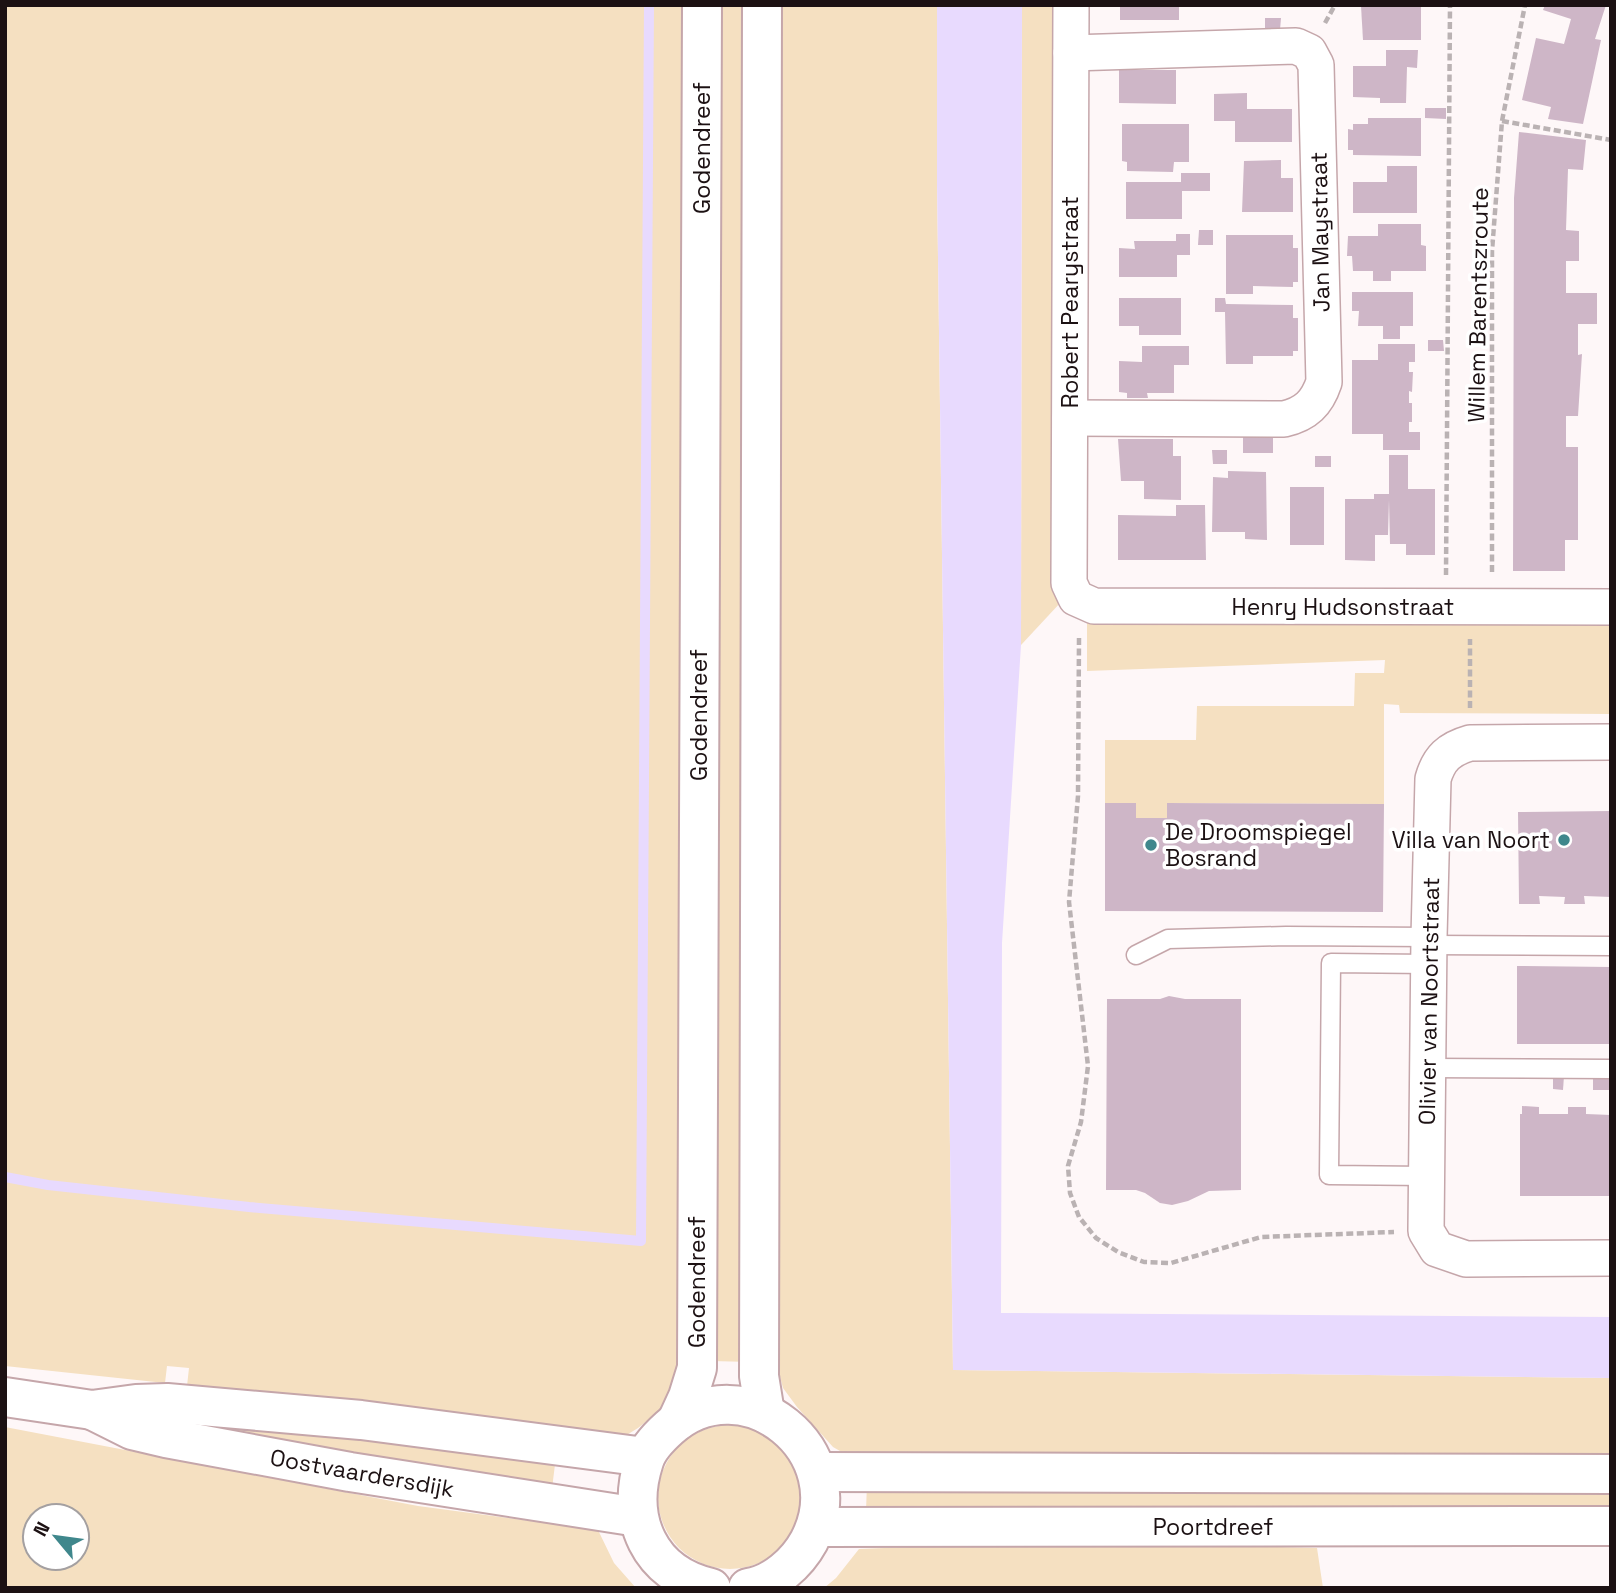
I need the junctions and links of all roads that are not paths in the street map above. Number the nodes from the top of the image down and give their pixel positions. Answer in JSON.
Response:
{"nodes":[{"id":1,"x":702,"y":5,"type":"edge"},
{"id":2,"x":762,"y":5,"type":"edge"},
{"id":3,"x":1071,"y":5,"type":"edge"},
{"id":4,"x":1071,"y":53,"type":"junction"},
{"id":5,"x":1070,"y":418,"type":"junction"},
{"id":6,"x":1076,"y":598,"type":"joint"},
{"id":7,"x":1611,"y":607,"type":"edge"},
{"id":8,"x":1611,"y":742,"type":"edge"},
{"id":9,"x":1611,"y":946,"type":"edge"},
{"id":10,"x":1429,"y":949,"type":"junction"},
{"id":11,"x":1136,"y":955,"type":"dead end"},
{"id":12,"x":1428,"y":1068,"type":"junction"},
{"id":13,"x":1611,"y":1069,"type":"edge"},
{"id":14,"x":1427,"y":1176,"type":"junction"},
{"id":15,"x":1611,"y":1258,"type":"edge"},
{"id":16,"x":5,"y":1397,"type":"edge"},
{"id":17,"x":92,"y":1410,"type":"junction"},
{"id":18,"x":765,"y":1413,"type":"junction"},
{"id":19,"x":677,"y":1421,"type":"junction"},
{"id":20,"x":645,"y":1457,"type":"junction"},
{"id":21,"x":817,"y":1472,"type":"junction"},
{"id":22,"x":1611,"y":1474,"type":"edge"},
{"id":23,"x":638,"y":1517,"type":"junction"},
{"id":24,"x":1611,"y":1526,"type":"edge"},
{"id":25,"x":816,"y":1527,"type":"junction"},
{"id":26,"x":711,"y":1588,"type":"edge"},
{"id":27,"x":748,"y":1588,"type":"edge"}],
"edges":[{"from":1,"to":19,"type":"main road","name":"Godendreef"},
{"from":2,"to":18,"type":"main road"},
{"from":3,"to":4,"type":"street","name":"Robert Pearystraat"},
{"from":4,"to":5,"type":"street","name":"Robert Pearystraat"},
{"from":4,"to":5,"type":"street","name":"Jan Maystraat"},
{"from":5,"to":6,"type":"street","name":"Robert Pearystraat"},
{"from":6,"to":7,"type":"street","name":"Henry Hudsonstraat"},
{"from":8,"to":10,"type":"street","name":"Olivier van Noortstraat"},
{"from":9,"to":10,"type":"lane"},
{"from":10,"to":11,"type":"lane"},
{"from":10,"to":12,"type":"street","name":"Olivier van Noortstraat"},
{"from":10,"to":14,"type":"lane"},
{"from":12,"to":13,"type":"lane"},
{"from":12,"to":14,"type":"street","name":"Olivier van Noortstraat"},
{"from":14,"to":15,"type":"street","name":"Olivier van Noortstraat"},
{"from":16,"to":17,"type":"main road","name":"Oostvaardersdijk"},
{"from":17,"to":20,"type":"main road","name":"Oostvaardersdijk"},
{"from":17,"to":23,"type":"main road","name":"Oostvaardersdijk"},
{"from":18,"to":19,"type":"main road"},
{"from":18,"to":21,"type":"main road"},
{"from":19,"to":20,"type":"main road"},
{"from":20,"to":23,"type":"main road"},
{"from":21,"to":22,"type":"main road"},
{"from":21,"to":25,"type":"main road"},
{"from":23,"to":26,"type":"main road"},
{"from":24,"to":25,"type":"main road","name":"Poortdreef"},
{"from":25,"to":27,"type":"main road"}]}
